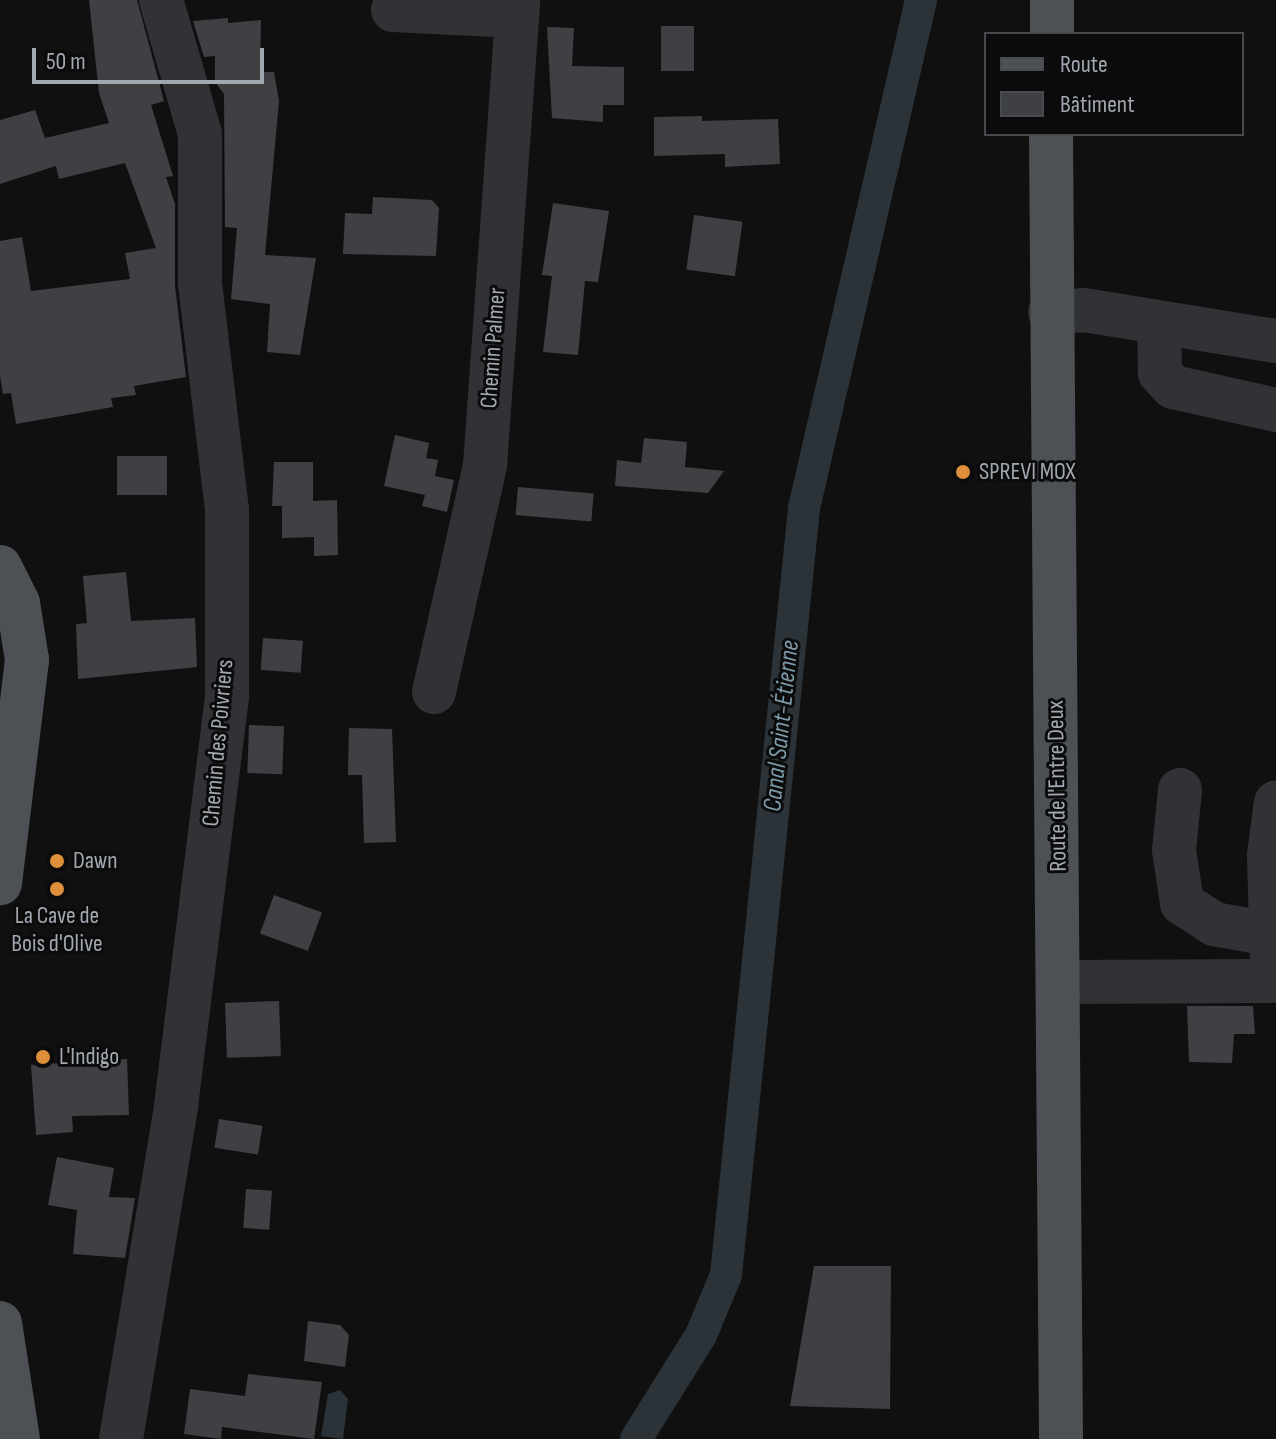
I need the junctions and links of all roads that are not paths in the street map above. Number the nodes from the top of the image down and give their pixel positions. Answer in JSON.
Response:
{"nodes":[{"id":1,"x":161,"y":0,"type":"edge"},
{"id":2,"x":1052,"y":0,"type":"edge"},
{"id":3,"x":517,"y":8,"type":"edge"},
{"id":4,"x":393,"y":10,"type":"dead end"},
{"id":5,"x":1052,"y":32,"type":"edge"},
{"id":6,"x":1051,"y":136,"type":"edge"},
{"id":7,"x":1050,"y":312,"type":"junction"},
{"id":8,"x":1159,"y":323,"type":"junction"},
{"id":9,"x":1276,"y":341,"type":"edge"},
{"id":10,"x":1276,"y":410,"type":"edge"},
{"id":11,"x":0,"y":567,"type":"edge"},
{"id":12,"x":0,"y":607,"type":"edge"},
{"id":13,"x":11,"y":661,"type":"edge"},
{"id":14,"x":434,"y":692,"type":"dead end"},
{"id":15,"x":1180,"y":790,"type":"dead end"},
{"id":16,"x":1276,"y":802,"type":"edge"},
{"id":17,"x":0,"y":883,"type":"edge"},
{"id":18,"x":1270,"y":934,"type":"junction"},
{"id":19,"x":1060,"y":982,"type":"junction"},
{"id":20,"x":1276,"y":983,"type":"edge"},
{"id":21,"x":0,"y":1323,"type":"edge"},
{"id":22,"x":18,"y":1439,"type":"edge"},
{"id":23,"x":121,"y":1439,"type":"edge"},
{"id":24,"x":1061,"y":1439,"type":"edge"}],
"edges":[{"from":1,"to":23,"type":"street","name":"Chemin des Poivriers"},
{"from":2,"to":5,"type":"main road"},
{"from":3,"to":4,"type":"street"},
{"from":3,"to":14,"type":"street","name":"Chemin Palmer"},
{"from":6,"to":7,"type":"main road","name":"Route de l'Entre Deux"},
{"from":7,"to":8,"type":"street"},
{"from":7,"to":19,"type":"main road","name":"Route de l'Entre Deux"},
{"from":8,"to":9,"type":"street"},
{"from":8,"to":10,"type":"street"},
{"from":11,"to":13,"type":"main road"},
{"from":12,"to":13,"type":"main road"},
{"from":13,"to":17,"type":"main road"},
{"from":15,"to":18,"type":"street"},
{"from":16,"to":18,"type":"street"},
{"from":18,"to":20,"type":"street"},
{"from":19,"to":20,"type":"street"},
{"from":19,"to":24,"type":"main road","name":"Route de l'Entre Deux"},
{"from":21,"to":22,"type":"main road"}]}
